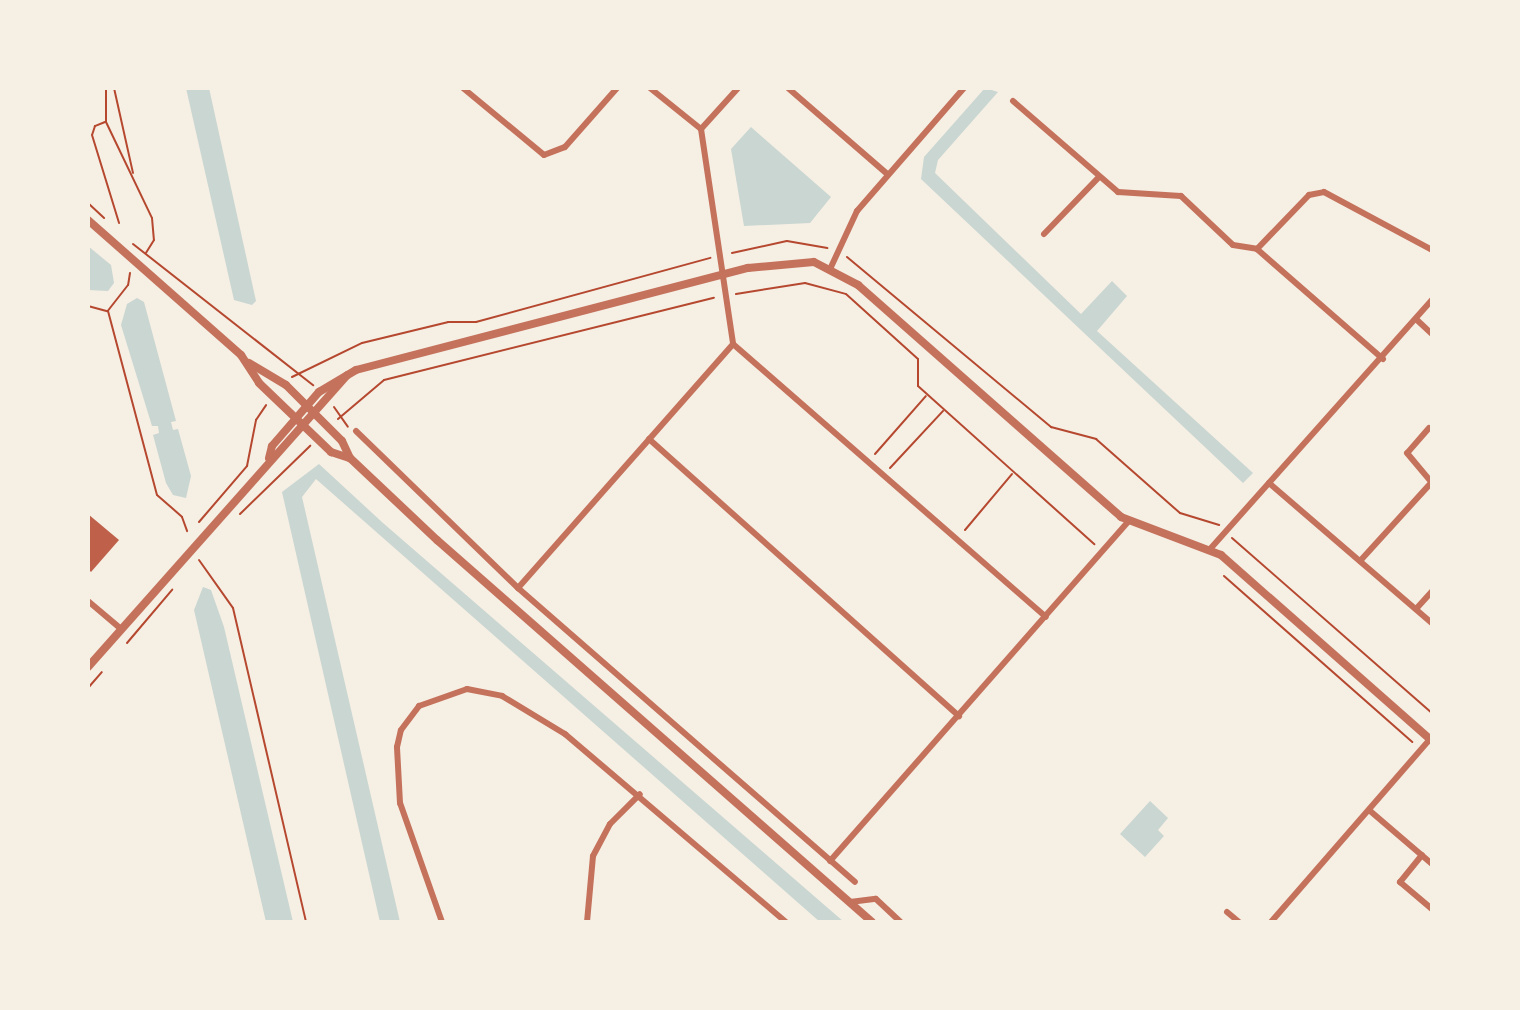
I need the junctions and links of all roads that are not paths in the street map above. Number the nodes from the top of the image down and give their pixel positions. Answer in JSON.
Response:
{"nodes":[{"id":1,"x":463,"y":88,"type":"edge"},
{"id":2,"x":617,"y":88,"type":"edge"},
{"id":3,"x":650,"y":88,"type":"edge"},
{"id":4,"x":738,"y":88,"type":"edge"},
{"id":5,"x":788,"y":88,"type":"edge"},
{"id":6,"x":964,"y":88,"type":"edge"},
{"id":7,"x":1013,"y":101,"type":"dead end"},
{"id":8,"x":701,"y":129,"type":"junction"},
{"id":9,"x":886,"y":173,"type":"junction"},
{"id":10,"x":1099,"y":177,"type":"junction"},
{"id":11,"x":88,"y":220,"type":"edge"},
{"id":12,"x":1044,"y":234,"type":"dead end"},
{"id":13,"x":1257,"y":249,"type":"junction"},
{"id":14,"x":1432,"y":250,"type":"edge"},
{"id":15,"x":831,"y":267,"type":"junction"},
{"id":16,"x":722,"y":275,"type":"junction"},
{"id":17,"x":1432,"y":300,"type":"edge"},
{"id":18,"x":1417,"y":320,"type":"junction"},
{"id":19,"x":1432,"y":334,"type":"edge"},
{"id":20,"x":733,"y":344,"type":"junction"},
{"id":21,"x":1383,"y":359,"type":"junction"},
{"id":22,"x":249,"y":363,"type":"junction"},
{"id":23,"x":348,"y":374,"type":"junction"},
{"id":24,"x":307,"y":405,"type":"junction"},
{"id":25,"x":316,"y":414,"type":"junction"},
{"id":26,"x":296,"y":418,"type":"junction"},
{"id":27,"x":304,"y":426,"type":"junction"},
{"id":28,"x":1429,"y":428,"type":"dead end"},
{"id":29,"x":356,"y":431,"type":"road end"},
{"id":30,"x":649,"y":439,"type":"junction"},
{"id":31,"x":269,"y":458,"type":"junction"},
{"id":32,"x":350,"y":458,"type":"junction"},
{"id":33,"x":1431,"y":481,"type":"edge"},
{"id":34,"x":1269,"y":483,"type":"junction"},
{"id":35,"x":1128,"y":522,"type":"junction"},
{"id":36,"x":1211,"y":548,"type":"junction"},
{"id":37,"x":1360,"y":561,"type":"junction"},
{"id":38,"x":518,"y":588,"type":"junction"},
{"id":39,"x":1432,"y":591,"type":"edge"},
{"id":40,"x":88,"y":601,"type":"edge"},
{"id":41,"x":1416,"y":609,"type":"junction"},
{"id":42,"x":1046,"y":617,"type":"junction"},
{"id":43,"x":1432,"y":623,"type":"edge"},
{"id":44,"x":120,"y":628,"type":"junction"},
{"id":45,"x":88,"y":667,"type":"edge"},
{"id":46,"x":959,"y":716,"type":"junction"},
{"id":47,"x":1431,"y":740,"type":"edge"},
{"id":48,"x":640,"y":794,"type":"junction"},
{"id":49,"x":1369,"y":810,"type":"junction"},
{"id":50,"x":1422,"y":855,"type":"junction"},
{"id":51,"x":830,"y":861,"type":"junction"},
{"id":52,"x":1432,"y":864,"type":"edge"},
{"id":53,"x":855,"y":882,"type":"dead end"},
{"id":54,"x":849,"y":902,"type":"junction"},
{"id":55,"x":1432,"y":909,"type":"edge"},
{"id":56,"x":1227,"y":912,"type":"dead end"},
{"id":57,"x":442,"y":922,"type":"edge"},
{"id":58,"x":587,"y":922,"type":"edge"},
{"id":59,"x":786,"y":922,"type":"edge"},
{"id":60,"x":872,"y":922,"type":"edge"},
{"id":61,"x":901,"y":922,"type":"edge"},
{"id":62,"x":1239,"y":922,"type":"edge"},
{"id":63,"x":1271,"y":922,"type":"edge"}],
"edges":[{"from":1,"to":2,"type":"street"},
{"from":3,"to":8,"type":"street"},
{"from":4,"to":8,"type":"street"},
{"from":5,"to":9,"type":"street"},
{"from":6,"to":9,"type":"street"},
{"from":7,"to":10,"type":"street"},
{"from":8,"to":16,"type":"street"},
{"from":9,"to":15,"type":"street"},
{"from":10,"to":12,"type":"street"},
{"from":10,"to":13,"type":"street"},
{"from":11,"to":22,"type":"street"},
{"from":13,"to":14,"type":"street"},
{"from":13,"to":21,"type":"street"},
{"from":15,"to":16,"type":"street"},
{"from":15,"to":35,"type":"street"},
{"from":16,"to":20,"type":"street"},
{"from":16,"to":23,"type":"street"},
{"from":17,"to":18,"type":"street"},
{"from":18,"to":19,"type":"street"},
{"from":18,"to":21,"type":"street"},
{"from":20,"to":30,"type":"street"},
{"from":20,"to":42,"type":"street"},
{"from":21,"to":34,"type":"street"},
{"from":22,"to":24,"type":"street"},
{"from":22,"to":26,"type":"street"},
{"from":23,"to":24,"type":"street"},
{"from":23,"to":25,"type":"street"},
{"from":24,"to":25,"type":"street"},
{"from":24,"to":26,"type":"street"},
{"from":25,"to":27,"type":"street"},
{"from":25,"to":32,"type":"street"},
{"from":26,"to":27,"type":"street"},
{"from":26,"to":31,"type":"street"},
{"from":27,"to":31,"type":"street"},
{"from":27,"to":32,"type":"street"},
{"from":28,"to":33,"type":"street"},
{"from":29,"to":38,"type":"street"},
{"from":30,"to":38,"type":"street"},
{"from":30,"to":46,"type":"street"},
{"from":31,"to":44,"type":"street"},
{"from":32,"to":54,"type":"street"},
{"from":33,"to":37,"type":"street"},
{"from":34,"to":36,"type":"street"},
{"from":34,"to":37,"type":"street"},
{"from":35,"to":36,"type":"street"},
{"from":35,"to":42,"type":"street"},
{"from":36,"to":47,"type":"street"},
{"from":37,"to":41,"type":"street"},
{"from":38,"to":51,"type":"street"},
{"from":39,"to":41,"type":"street"},
{"from":40,"to":44,"type":"street"},
{"from":41,"to":43,"type":"street"},
{"from":42,"to":46,"type":"street"},
{"from":44,"to":45,"type":"street"},
{"from":46,"to":51,"type":"street"},
{"from":47,"to":49,"type":"street"},
{"from":48,"to":57,"type":"street"},
{"from":48,"to":58,"type":"street"},
{"from":48,"to":59,"type":"street"},
{"from":49,"to":50,"type":"street"},
{"from":49,"to":63,"type":"street"},
{"from":50,"to":52,"type":"street"},
{"from":50,"to":55,"type":"street"},
{"from":51,"to":53,"type":"street"},
{"from":54,"to":60,"type":"street"},
{"from":54,"to":61,"type":"street"},
{"from":56,"to":62,"type":"street"}]}
